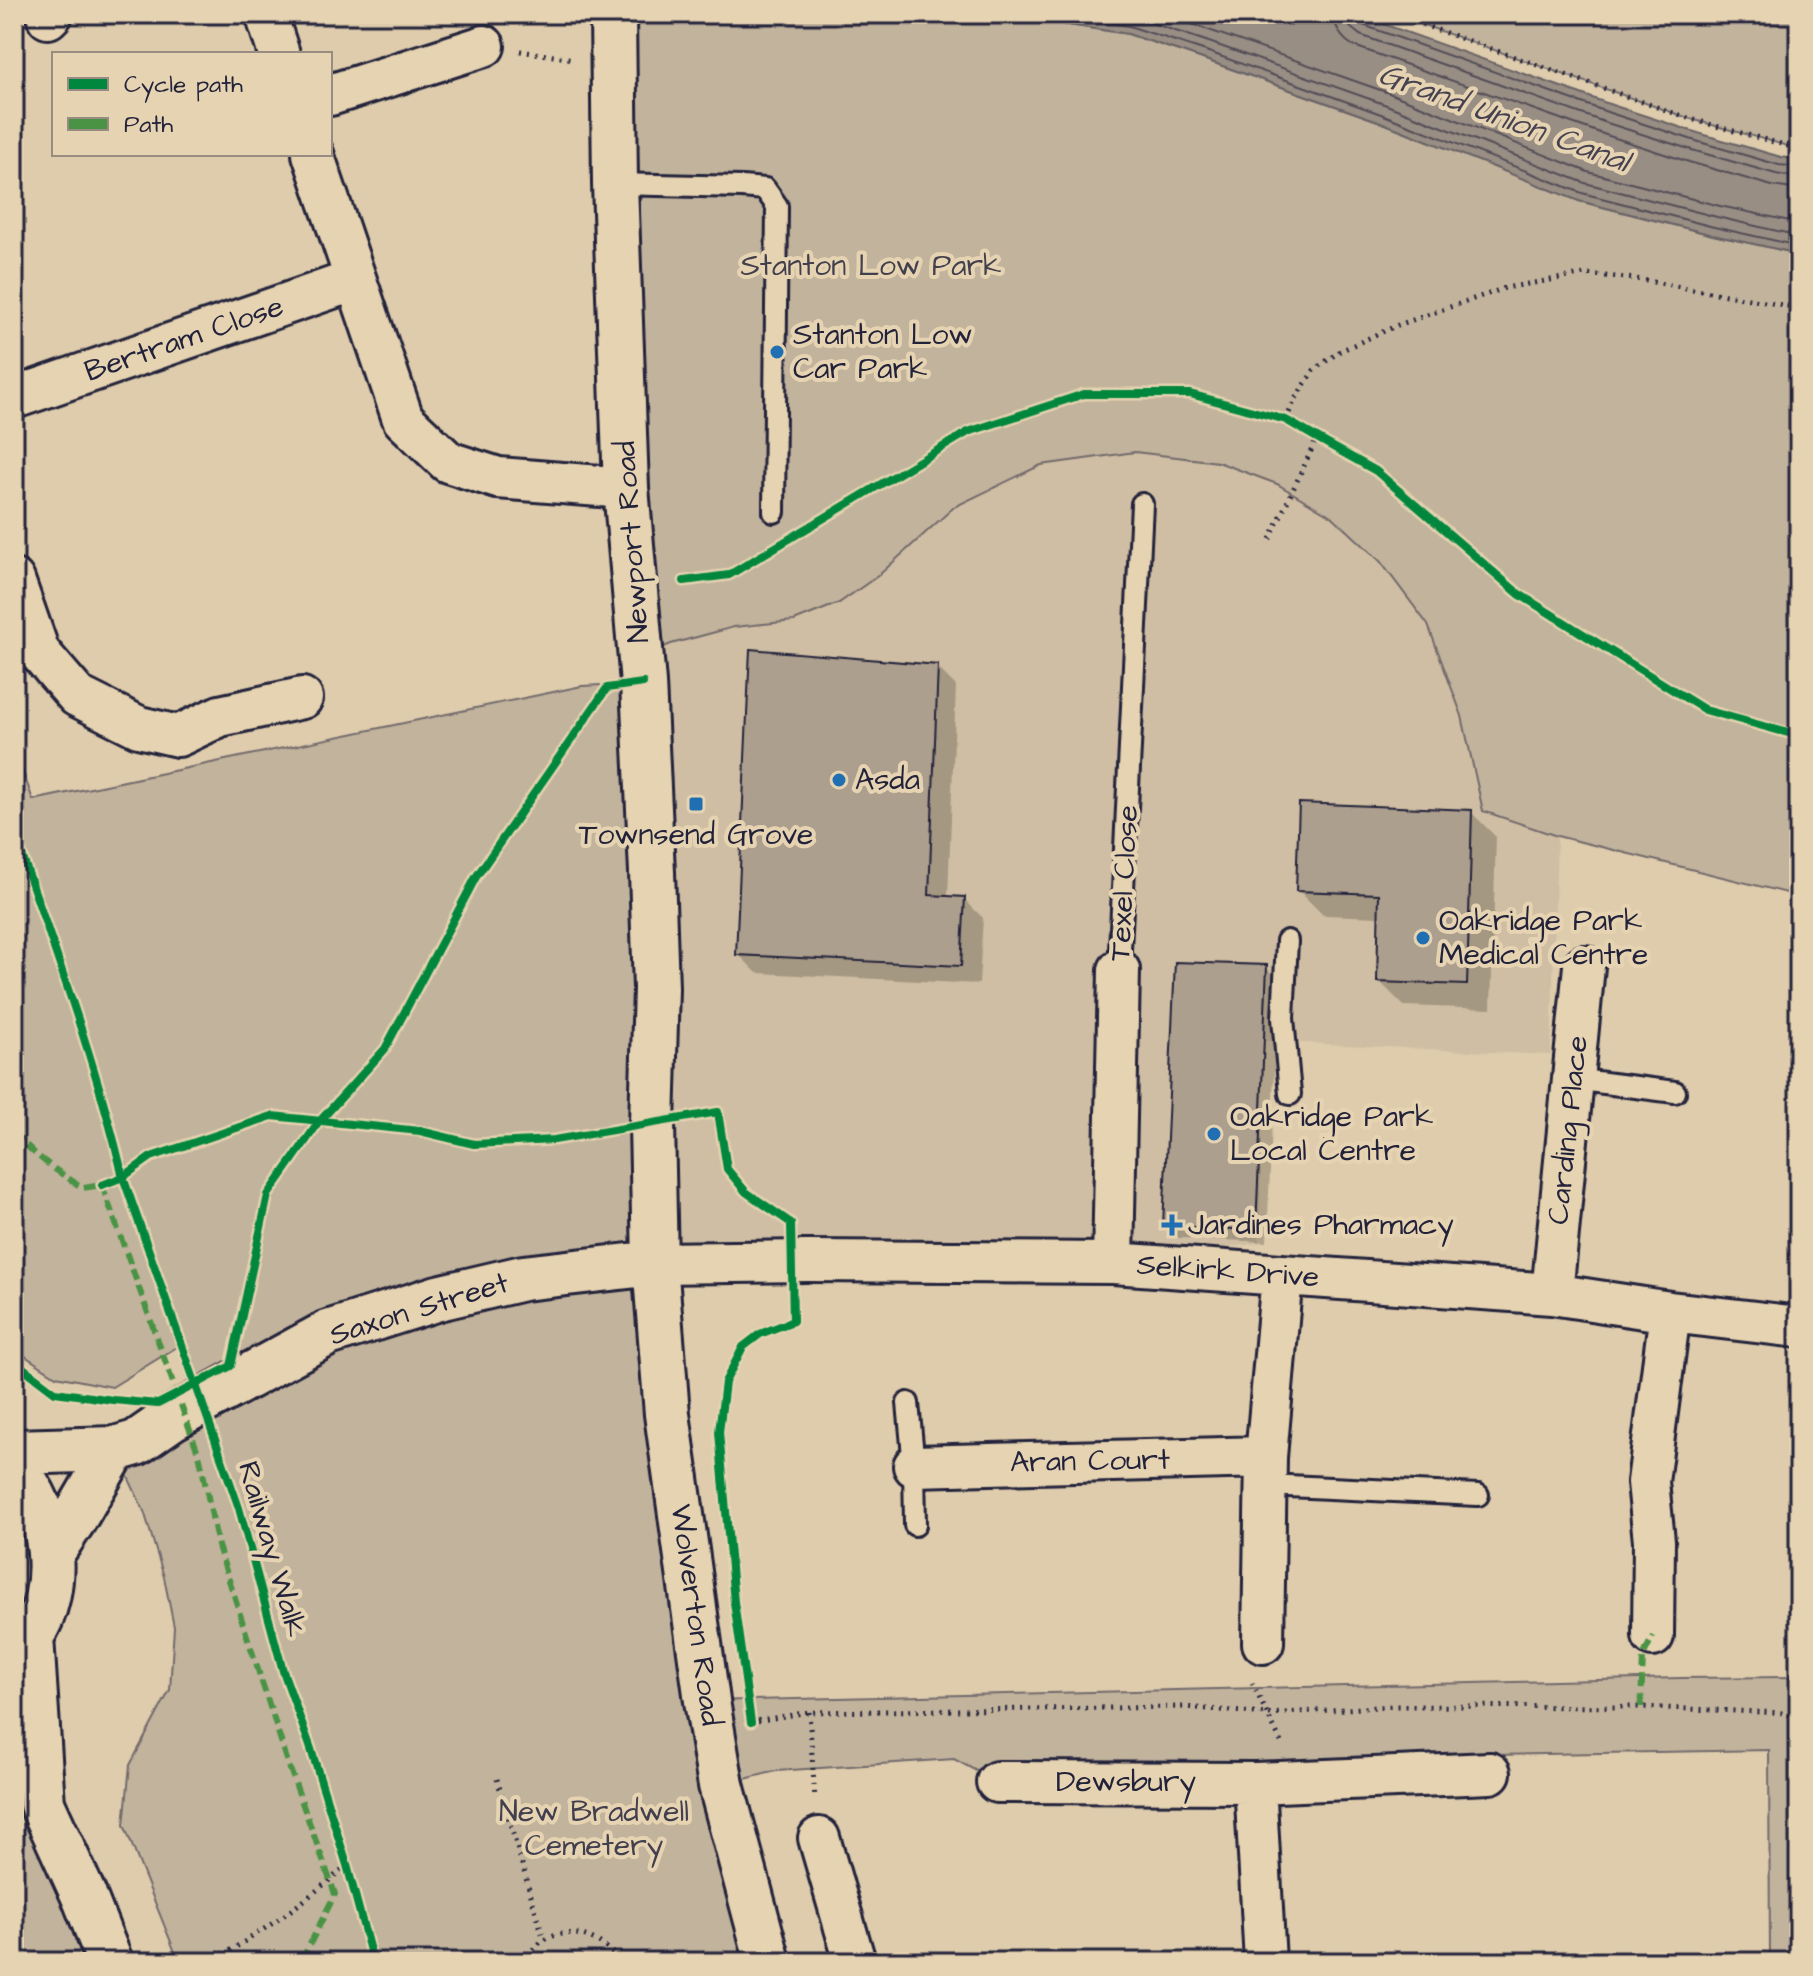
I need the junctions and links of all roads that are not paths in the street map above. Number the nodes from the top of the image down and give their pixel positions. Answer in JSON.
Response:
{"nodes":[{"id":1,"x":266,"y":14,"type":"edge"},
{"id":2,"x":613,"y":14,"type":"edge"},
{"id":3,"x":484,"y":46,"type":"road end"},
{"id":4,"x":278,"y":52,"type":"edge"},
{"id":5,"x":332,"y":94,"type":"edge"},
{"id":6,"x":314,"y":156,"type":"edge"},
{"id":7,"x":615,"y":184,"type":"junction"},
{"id":8,"x":355,"y":280,"type":"junction"},
{"id":9,"x":14,"y":398,"type":"edge"},
{"id":10,"x":626,"y":488,"type":"junction"},
{"id":11,"x":1142,"y":504,"type":"dead end"},
{"id":12,"x":774,"y":512,"type":"dead end"},
{"id":13,"x":14,"y":580,"type":"edge"},
{"id":14,"x":302,"y":698,"type":"dead end"},
{"id":15,"x":1287,"y":941,"type":"dead end"},
{"id":16,"x":1584,"y":966,"type":"dead end"},
{"id":17,"x":1119,"y":970,"type":"joint"},
{"id":18,"x":1573,"y":1079,"type":"junction"},
{"id":19,"x":1675,"y":1092,"type":"dead end"},
{"id":20,"x":1290,"y":1094,"type":"dead end"},
{"id":21,"x":655,"y":1263,"type":"junction"},
{"id":22,"x":1113,"y":1263,"type":"junction"},
{"id":23,"x":1282,"y":1275,"type":"junction"},
{"id":24,"x":1552,"y":1294,"type":"junction"},
{"id":25,"x":1670,"y":1312,"type":"junction"},
{"id":26,"x":1799,"y":1327,"type":"edge"},
{"id":27,"x":908,"y":1403,"type":"dead end"},
{"id":28,"x":115,"y":1449,"type":"junction"},
{"id":29,"x":14,"y":1452,"type":"edge"},
{"id":30,"x":914,"y":1466,"type":"junction"},
{"id":31,"x":14,"y":1468,"type":"edge"},
{"id":32,"x":1266,"y":1471,"type":"junction"},
{"id":33,"x":1478,"y":1495,"type":"dead end"},
{"id":34,"x":915,"y":1525,"type":"dead end"},
{"id":35,"x":51,"y":1554,"type":"junction"},
{"id":36,"x":1653,"y":1636,"type":"dead end"},
{"id":37,"x":1263,"y":1643,"type":"road end"},
{"id":38,"x":23,"y":1647,"type":"edge"},
{"id":39,"x":1490,"y":1773,"type":"dead end"},
{"id":40,"x":997,"y":1782,"type":"dead end"},
{"id":41,"x":1255,"y":1783,"type":"junction"},
{"id":42,"x":28,"y":1793,"type":"edge"},
{"id":43,"x":819,"y":1838,"type":"road end"},
{"id":44,"x":110,"y":1962,"type":"edge"},
{"id":45,"x":768,"y":1962,"type":"edge"},
{"id":46,"x":855,"y":1962,"type":"edge"},
{"id":47,"x":1265,"y":1962,"type":"edge"}],
"edges":[{"from":1,"to":4,"type":"street"},
{"from":2,"to":7,"type":"street","name":"Newport Road"},
{"from":3,"to":5,"type":"street"},
{"from":6,"to":8,"type":"street"},
{"from":7,"to":10,"type":"street","name":"Newport Road"},
{"from":7,"to":12,"type":"lane"},
{"from":8,"to":9,"type":"street","name":"Bertram Close"},
{"from":8,"to":10,"type":"street"},
{"from":10,"to":21,"type":"street","name":"Newport Road"},
{"from":11,"to":17,"type":"lane","name":"Texel Close"},
{"from":13,"to":14,"type":"street"},
{"from":15,"to":20,"type":"lane"},
{"from":16,"to":18,"type":"street","name":"Carding Place"},
{"from":17,"to":22,"type":"street","name":"Texel Close"},
{"from":18,"to":19,"type":"lane"},
{"from":18,"to":24,"type":"street","name":"Carding Place"},
{"from":21,"to":22,"type":"street","name":"Selkirk Drive"},
{"from":21,"to":28,"type":"street","name":"Saxon Street"},
{"from":21,"to":45,"type":"street","name":"Wolverton Road"},
{"from":22,"to":23,"type":"street","name":"Selkirk Drive"},
{"from":23,"to":24,"type":"street","name":"Selkirk Drive"},
{"from":23,"to":32,"type":"street"},
{"from":24,"to":25,"type":"street","name":"Selkirk Drive"},
{"from":25,"to":26,"type":"street","name":"Selkirk Drive"},
{"from":25,"to":36,"type":"street"},
{"from":27,"to":30,"type":"lane"},
{"from":28,"to":29,"type":"street","name":"Saxon Street"},
{"from":28,"to":35,"type":"street"},
{"from":30,"to":32,"type":"street","name":"Aran Court"},
{"from":30,"to":34,"type":"lane"},
{"from":31,"to":35,"type":"street"},
{"from":32,"to":33,"type":"lane"},
{"from":32,"to":37,"type":"street"},
{"from":35,"to":38,"type":"street"},
{"from":38,"to":42,"type":"street"},
{"from":39,"to":41,"type":"street","name":"Dewsbury"},
{"from":40,"to":41,"type":"street","name":"Dewsbury"},
{"from":41,"to":47,"type":"street"},
{"from":42,"to":44,"type":"street"},
{"from":43,"to":46,"type":"street"}]}
